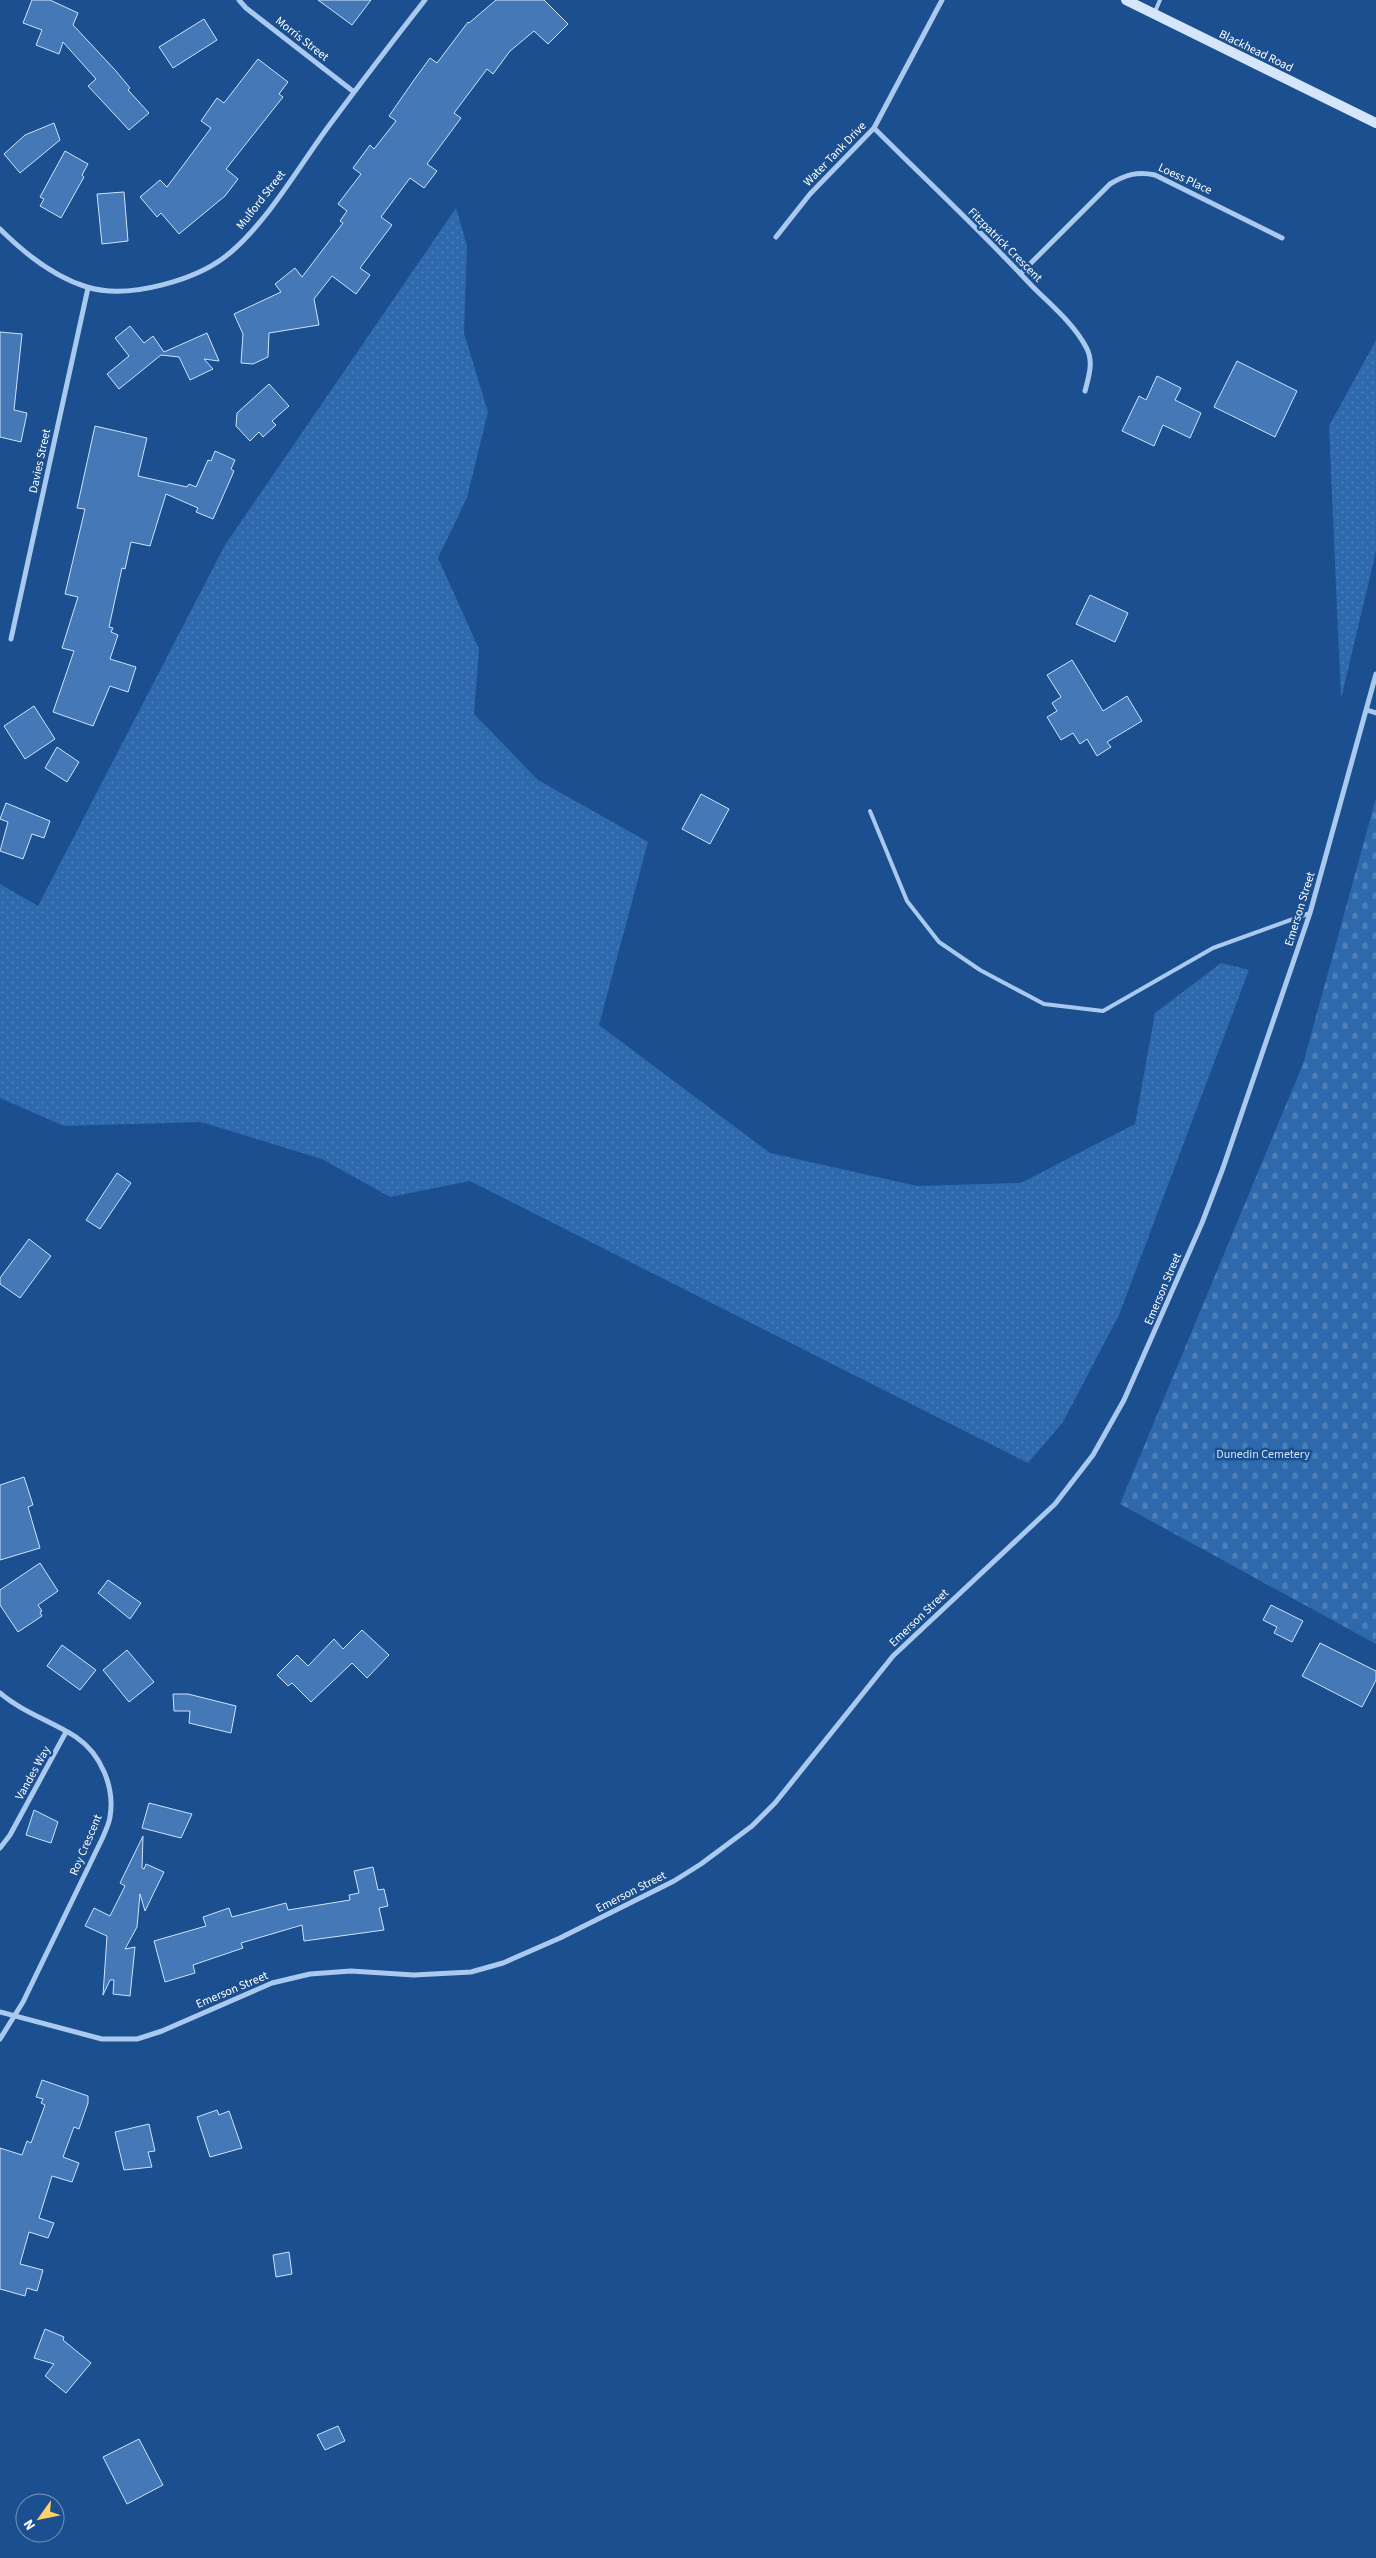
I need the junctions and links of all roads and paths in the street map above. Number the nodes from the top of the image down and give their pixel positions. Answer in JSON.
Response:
{"nodes":[{"id":1,"x":239,"y":0,"type":"edge"},
{"id":2,"x":425,"y":0,"type":"edge"},
{"id":3,"x":942,"y":0,"type":"edge"},
{"id":4,"x":1126,"y":0,"type":"edge"},
{"id":5,"x":1160,"y":0,"type":"edge"},
{"id":6,"x":1153,"y":14,"type":"junction"},
{"id":7,"x":354,"y":92,"type":"junction"},
{"id":8,"x":1376,"y":123,"type":"edge"},
{"id":9,"x":874,"y":128,"type":"junction"},
{"id":10,"x":0,"y":229,"type":"edge"},
{"id":11,"x":776,"y":237,"type":"dead end"},
{"id":12,"x":1282,"y":238,"type":"dead end"},
{"id":13,"x":1021,"y":274,"type":"junction"},
{"id":14,"x":88,"y":288,"type":"junction"},
{"id":15,"x":1085,"y":391,"type":"dead end"},
{"id":16,"x":11,"y":639,"type":"dead end"},
{"id":17,"x":1376,"y":674,"type":"edge"},
{"id":18,"x":1366,"y":710,"type":"junction"},
{"id":19,"x":1376,"y":712,"type":"edge"},
{"id":20,"x":870,"y":812,"type":"dead end"},
{"id":21,"x":1310,"y":913,"type":"junction"},
{"id":22,"x":0,"y":1693,"type":"edge"},
{"id":23,"x":66,"y":1732,"type":"junction"},
{"id":24,"x":0,"y":1848,"type":"edge"},
{"id":25,"x":0,"y":2012,"type":"edge"},
{"id":26,"x":14,"y":2016,"type":"junction"},
{"id":27,"x":0,"y":2039,"type":"edge"}],
"edges":[{"from":1,"to":7,"type":"street","name":"Morris Street"},
{"from":2,"to":7,"type":"street","name":"Mulford Street"},
{"from":3,"to":9,"type":"street","name":"Water Tank Drive"},
{"from":4,"to":6,"type":"main road","name":"Blackhead Road"},
{"from":5,"to":6,"type":"lane"},
{"from":6,"to":8,"type":"main road","name":"Blackhead Road"},
{"from":7,"to":14,"type":"street","name":"Mulford Street"},
{"from":9,"to":11,"type":"street","name":"Water Tank Drive"},
{"from":9,"to":13,"type":"street","name":"Fitzpatrick Crescent"},
{"from":10,"to":14,"type":"street","name":"Mulford Street"},
{"from":12,"to":13,"type":"street","name":"Loess Place"},
{"from":13,"to":15,"type":"street","name":"Fitzpatrick Crescent"},
{"from":14,"to":16,"type":"street","name":"Davies Street"},
{"from":17,"to":18,"type":"street","name":"Emerson Street"},
{"from":18,"to":19,"type":"street"},
{"from":18,"to":21,"type":"street","name":"Emerson Street"},
{"from":20,"to":21,"type":"lane"},
{"from":21,"to":26,"type":"street","name":"Emerson Street"},
{"from":22,"to":23,"type":"street","name":"Roy Crescent"},
{"from":23,"to":24,"type":"street","name":"Vandes Way"},
{"from":23,"to":26,"type":"street","name":"Roy Crescent"},
{"from":25,"to":26,"type":"street","name":"Emerson Street"},
{"from":26,"to":27,"type":"street","name":"Roy Crescent"}]}
